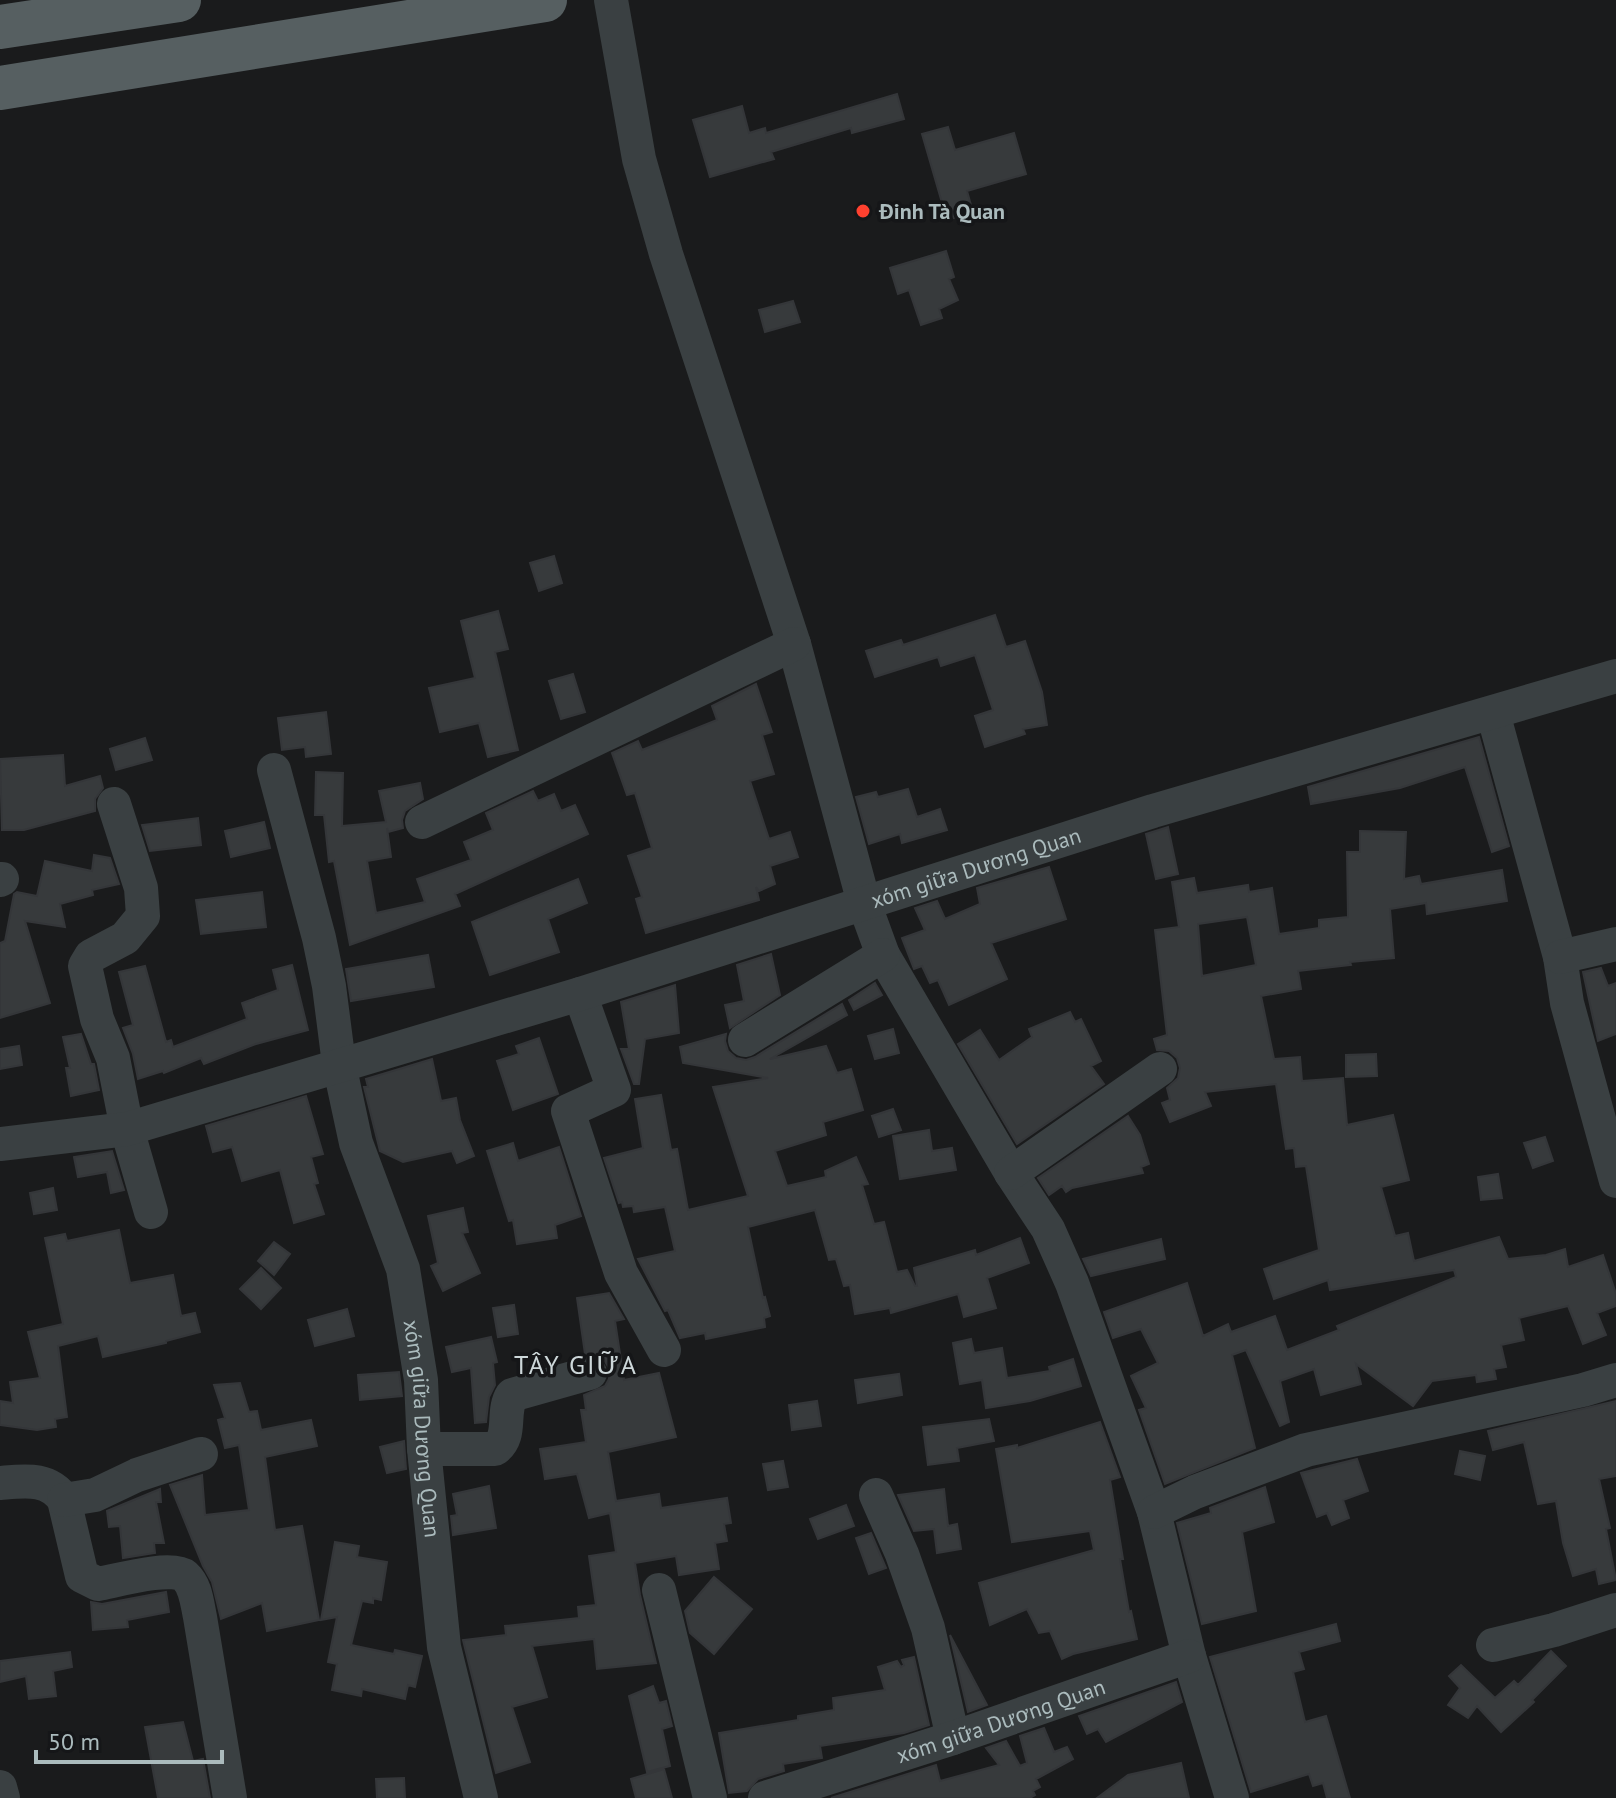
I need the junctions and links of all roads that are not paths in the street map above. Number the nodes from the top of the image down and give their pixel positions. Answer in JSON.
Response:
{"nodes":[{"id":1,"x":179,"y":0,"type":"edge"},
{"id":2,"x":545,"y":0,"type":"edge"},
{"id":3,"x":611,"y":0,"type":"edge"},
{"id":4,"x":0,"y":27,"type":"edge"},
{"id":5,"x":0,"y":88,"type":"edge"},
{"id":6,"x":794,"y":644,"type":"junction"},
{"id":7,"x":1616,"y":676,"type":"edge"},
{"id":8,"x":1493,"y":713,"type":"junction"},
{"id":9,"x":274,"y":770,"type":"dead end"},
{"id":10,"x":114,"y":804,"type":"dead end"},
{"id":11,"x":422,"y":822,"type":"dead end"},
{"id":12,"x":864,"y":903,"type":"junction"},
{"id":13,"x":1616,"y":944,"type":"edge"},
{"id":14,"x":883,"y":955,"type":"junction"},
{"id":15,"x":1560,"y":957,"type":"junction"},
{"id":16,"x":580,"y":994,"type":"junction"},
{"id":17,"x":745,"y":1040,"type":"dead end"},
{"id":18,"x":339,"y":1064,"type":"junction"},
{"id":19,"x":1160,"y":1069,"type":"dead end"},
{"id":20,"x":127,"y":1129,"type":"junction"},
{"id":21,"x":0,"y":1144,"type":"edge"},
{"id":22,"x":1011,"y":1173,"type":"junction"},
{"id":23,"x":1616,"y":1181,"type":"edge"},
{"id":24,"x":151,"y":1212,"type":"dead end"},
{"id":25,"x":664,"y":1350,"type":"dead end"},
{"id":26,"x":590,"y":1373,"type":"dead end"},
{"id":27,"x":1616,"y":1380,"type":"edge"},
{"id":28,"x":424,"y":1449,"type":"junction"},
{"id":29,"x":201,"y":1454,"type":"dead end"},
{"id":30,"x":0,"y":1483,"type":"edge"},
{"id":31,"x":876,"y":1495,"type":"dead end"},
{"id":32,"x":64,"y":1500,"type":"junction"},
{"id":33,"x":1154,"y":1512,"type":"junction"},
{"id":34,"x":659,"y":1590,"type":"dead end"},
{"id":35,"x":1616,"y":1610,"type":"edge"},
{"id":36,"x":1493,"y":1645,"type":"dead end"},
{"id":37,"x":1189,"y":1656,"type":"junction"},
{"id":38,"x":953,"y":1738,"type":"junction"},
{"id":39,"x":0,"y":1787,"type":"edge"},
{"id":40,"x":3,"y":1798,"type":"edge"},
{"id":41,"x":230,"y":1798,"type":"edge"},
{"id":42,"x":481,"y":1798,"type":"edge"},
{"id":43,"x":710,"y":1798,"type":"edge"},
{"id":44,"x":765,"y":1798,"type":"edge"},
{"id":45,"x":1232,"y":1798,"type":"edge"}],
"edges":[{"from":1,"to":4,"type":"main road"},
{"from":2,"to":5,"type":"main road"},
{"from":3,"to":6,"type":"street"},
{"from":6,"to":11,"type":"street"},
{"from":6,"to":12,"type":"street"},
{"from":7,"to":8,"type":"street","name":"xóm giữa Dương Quan"},
{"from":8,"to":12,"type":"street","name":"xóm giữa Dương Quan"},
{"from":8,"to":15,"type":"street"},
{"from":9,"to":18,"type":"street","name":"xóm giữa Dương Quan"},
{"from":10,"to":20,"type":"street"},
{"from":12,"to":14,"type":"street"},
{"from":12,"to":16,"type":"street","name":"xóm giữa Dương Quan"},
{"from":13,"to":15,"type":"street"},
{"from":14,"to":17,"type":"street"},
{"from":14,"to":22,"type":"street"},
{"from":15,"to":23,"type":"street"},
{"from":16,"to":18,"type":"street","name":"xóm giữa Dương Quan"},
{"from":16,"to":25,"type":"street"},
{"from":18,"to":20,"type":"street","name":"xóm giữa Dương Quan"},
{"from":18,"to":28,"type":"street","name":"xóm giữa Dương Quan"},
{"from":19,"to":22,"type":"street"},
{"from":20,"to":21,"type":"street","name":"xóm giữa Dương Quan"},
{"from":20,"to":24,"type":"street"},
{"from":22,"to":33,"type":"street"},
{"from":26,"to":28,"type":"street"},
{"from":27,"to":33,"type":"street"},
{"from":28,"to":42,"type":"street","name":"xóm giữa Dương Quan"},
{"from":29,"to":32,"type":"street"},
{"from":30,"to":32,"type":"street"},
{"from":31,"to":38,"type":"street"},
{"from":32,"to":41,"type":"street"},
{"from":33,"to":37,"type":"street"},
{"from":34,"to":43,"type":"street"},
{"from":35,"to":36,"type":"street"},
{"from":37,"to":38,"type":"street","name":"xóm giữa Dương Quan"},
{"from":37,"to":45,"type":"street"},
{"from":38,"to":44,"type":"street","name":"xóm giữa Dương Quan"},
{"from":39,"to":40,"type":"street"}]}
